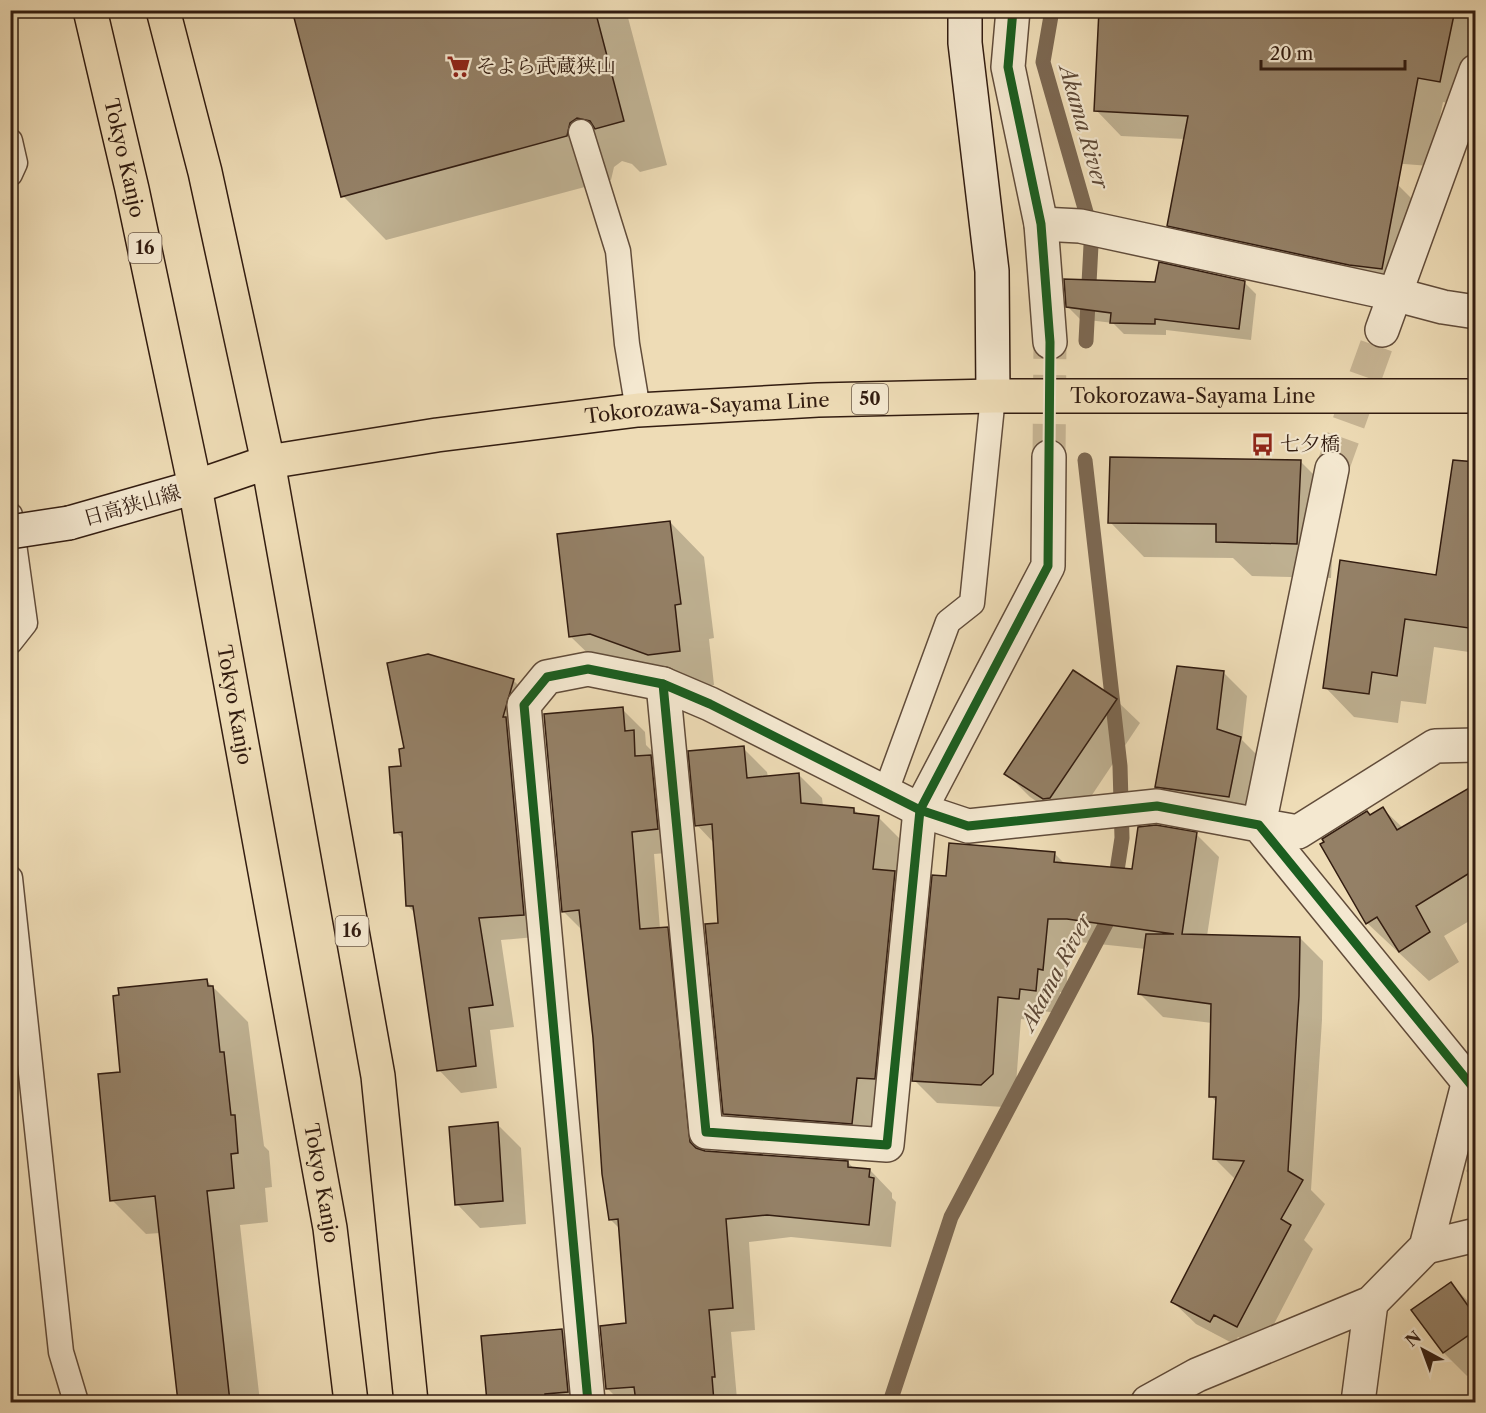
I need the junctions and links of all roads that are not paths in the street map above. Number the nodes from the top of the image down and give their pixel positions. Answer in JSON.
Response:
{"nodes":[{"id":1,"x":90,"y":10,"type":"edge"},
{"id":2,"x":163,"y":10,"type":"edge"},
{"id":3,"x":964,"y":10,"type":"edge"},
{"id":4,"x":1013,"y":10,"type":"edge"},
{"id":5,"x":1476,"y":71,"type":"edge"},
{"id":6,"x":581,"y":132,"type":"dead end"},
{"id":7,"x":10,"y":141,"type":"edge"},
{"id":8,"x":10,"y":174,"type":"edge"},
{"id":9,"x":1041,"y":224,"type":"junction"},
{"id":10,"x":1394,"y":294,"type":"junction"},
{"id":11,"x":1476,"y":312,"type":"edge"},
{"id":12,"x":1382,"y":330,"type":"tunnel mouth"},
{"id":13,"x":1050,"y":342,"type":"tunnel mouth"},
{"id":14,"x":993,"y":396,"type":"junction"},
{"id":15,"x":1476,"y":396,"type":"edge"},
{"id":16,"x":638,"y":410,"type":"junction"},
{"id":17,"x":1049,"y":457,"type":"tunnel mouth"},
{"id":18,"x":268,"y":462,"type":"junction"},
{"id":19,"x":1332,"y":469,"type":"tunnel mouth"},
{"id":20,"x":195,"y":487,"type":"junction"},
{"id":21,"x":10,"y":515,"type":"edge"},
{"id":22,"x":10,"y":532,"type":"edge"},
{"id":23,"x":10,"y":642,"type":"edge"},
{"id":24,"x":663,"y":684,"type":"junction"},
{"id":25,"x":1476,"y":746,"type":"edge"},
{"id":26,"x":886,"y":791,"type":"junction"},
{"id":27,"x":920,"y":810,"type":"junction"},
{"id":28,"x":1259,"y":825,"type":"junction"},
{"id":29,"x":10,"y":878,"type":"edge"},
{"id":30,"x":1472,"y":1088,"type":"edge"},
{"id":31,"x":1476,"y":1235,"type":"edge"},
{"id":32,"x":1426,"y":1247,"type":"junction"},
{"id":33,"x":1371,"y":1303,"type":"junction"},
{"id":34,"x":76,"y":1402,"type":"edge"},
{"id":35,"x":351,"y":1402,"type":"edge"},
{"id":36,"x":411,"y":1402,"type":"edge"},
{"id":37,"x":588,"y":1402,"type":"edge"},
{"id":38,"x":1148,"y":1402,"type":"edge"},
{"id":39,"x":1358,"y":1402,"type":"edge"}],
"edges":[{"from":1,"to":20,"type":"main road","name":"Tokyo Kanjo","number":"16"},
{"from":2,"to":18,"type":"main road","number":"16"},
{"from":3,"to":14,"type":"street"},
{"from":4,"to":9,"type":"street"},
{"from":5,"to":10,"type":"street"},
{"from":6,"to":16,"type":"lane"},
{"from":7,"to":8,"type":"lane"},
{"from":9,"to":10,"type":"street"},
{"from":9,"to":13,"type":"street"},
{"from":10,"to":11,"type":"street"},
{"from":10,"to":12,"type":"street"},
{"from":14,"to":15,"type":"main road","name":"Tokorozawa-Sayama Line","number":"50"},
{"from":14,"to":16,"type":"main road","name":"Tokorozawa-Sayama Line","number":"50"},
{"from":14,"to":26,"type":"lane"},
{"from":16,"to":18,"type":"main road","name":"Tokorozawa-Sayama Line","number":"50"},
{"from":17,"to":27,"type":"street"},
{"from":18,"to":20,"type":"main road","number":"50"},
{"from":18,"to":36,"type":"main road","number":"16"},
{"from":19,"to":28,"type":"street"},
{"from":20,"to":22,"type":"street","name":"日高狭山線","bridge":true},
{"from":20,"to":35,"type":"main road","name":"Tokyo Kanjo","number":"16"},
{"from":21,"to":23,"type":"lane"},
{"from":24,"to":26,"type":"street"},
{"from":24,"to":27,"type":"street"},
{"from":24,"to":37,"type":"street"},
{"from":25,"to":28,"type":"street"},
{"from":26,"to":27,"type":"street"},
{"from":27,"to":28,"type":"street"},
{"from":28,"to":30,"type":"street"},
{"from":29,"to":34,"type":"lane"},
{"from":30,"to":32,"type":"street"},
{"from":31,"to":32,"type":"street"},
{"from":32,"to":33,"type":"street"},
{"from":33,"to":38,"type":"street"},
{"from":33,"to":39,"type":"street"}]}
